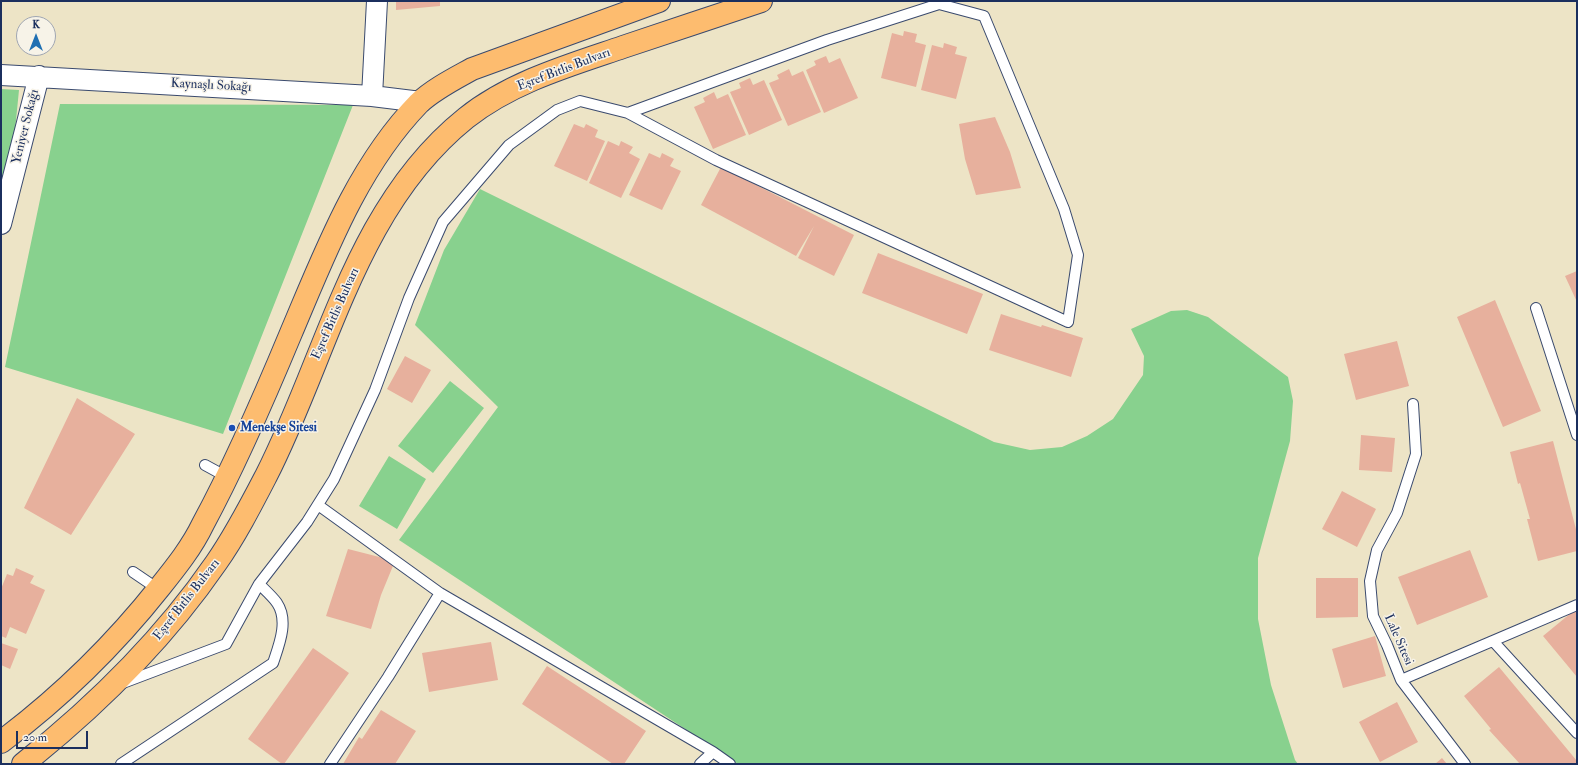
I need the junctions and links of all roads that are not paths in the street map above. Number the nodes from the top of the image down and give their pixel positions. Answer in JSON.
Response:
{"nodes":[{"id":1,"x":376,"y":1,"type":"edge"},
{"id":2,"x":659,"y":1,"type":"edge"},
{"id":3,"x":761,"y":1,"type":"edge"},
{"id":4,"x":1,"y":75,"type":"edge"},
{"id":5,"x":39,"y":76,"type":"junction"},
{"id":6,"x":372,"y":96,"type":"junction"},
{"id":7,"x":421,"y":102,"type":"junction"},
{"id":8,"x":628,"y":113,"type":"junction"},
{"id":9,"x":1,"y":224,"type":"edge"},
{"id":10,"x":1536,"y":308,"type":"dead end"},
{"id":11,"x":1413,"y":404,"type":"dead end"},
{"id":12,"x":1577,"y":434,"type":"edge"},
{"id":13,"x":205,"y":465,"type":"dead end"},
{"id":14,"x":227,"y":477,"type":"junction"},
{"id":15,"x":318,"y":505,"type":"junction"},
{"id":16,"x":133,"y":572,"type":"dead end"},
{"id":17,"x":259,"y":584,"type":"junction"},
{"id":18,"x":158,"y":589,"type":"junction"},
{"id":19,"x":440,"y":593,"type":"junction"},
{"id":20,"x":1577,"y":605,"type":"edge"},
{"id":21,"x":1493,"y":641,"type":"junction"},
{"id":22,"x":1401,"y":680,"type":"junction"},
{"id":23,"x":109,"y":689,"type":"junction"},
{"id":24,"x":1577,"y":733,"type":"edge"},
{"id":25,"x":1,"y":742,"type":"edge"},
{"id":26,"x":713,"y":752,"type":"junction"},
{"id":27,"x":23,"y":764,"type":"edge"},
{"id":28,"x":121,"y":764,"type":"edge"},
{"id":29,"x":330,"y":764,"type":"edge"},
{"id":30,"x":700,"y":764,"type":"edge"},
{"id":31,"x":730,"y":764,"type":"edge"},
{"id":32,"x":1465,"y":764,"type":"edge"}],
"edges":[{"from":1,"to":6,"type":"street"},
{"from":2,"to":7,"type":"main road"},
{"from":3,"to":23,"type":"main road","name":"Eşref Bitlis Bulvarı"},
{"from":4,"to":5,"type":"street","name":"Kaynaşlı Sokağı"},
{"from":5,"to":6,"type":"street","name":"Kaynaşlı Sokağı"},
{"from":5,"to":9,"type":"street","name":"Yeniyer Sokağı"},
{"from":6,"to":7,"type":"street","name":"Kaynaşlı Sokağı"},
{"from":7,"to":14,"type":"main road"},
{"from":8,"to":8,"type":"lane"},
{"from":8,"to":15,"type":"lane"},
{"from":10,"to":12,"type":"lane"},
{"from":11,"to":22,"type":"lane","name":"Lale Sitesi"},
{"from":13,"to":14,"type":"lane"},
{"from":14,"to":18,"type":"main road"},
{"from":15,"to":17,"type":"lane"},
{"from":15,"to":19,"type":"lane"},
{"from":16,"to":18,"type":"lane"},
{"from":17,"to":23,"type":"lane"},
{"from":17,"to":28,"type":"lane"},
{"from":18,"to":25,"type":"main road"},
{"from":19,"to":26,"type":"lane"},
{"from":19,"to":29,"type":"lane"},
{"from":20,"to":21,"type":"lane","name":"Lale Sitesi"},
{"from":21,"to":22,"type":"lane","name":"Lale Sitesi"},
{"from":21,"to":24,"type":"lane"},
{"from":22,"to":32,"type":"lane"},
{"from":23,"to":27,"type":"main road","name":"Eşref Bitlis Bulvarı"},
{"from":26,"to":30,"type":"lane"},
{"from":26,"to":31,"type":"lane"}]}
